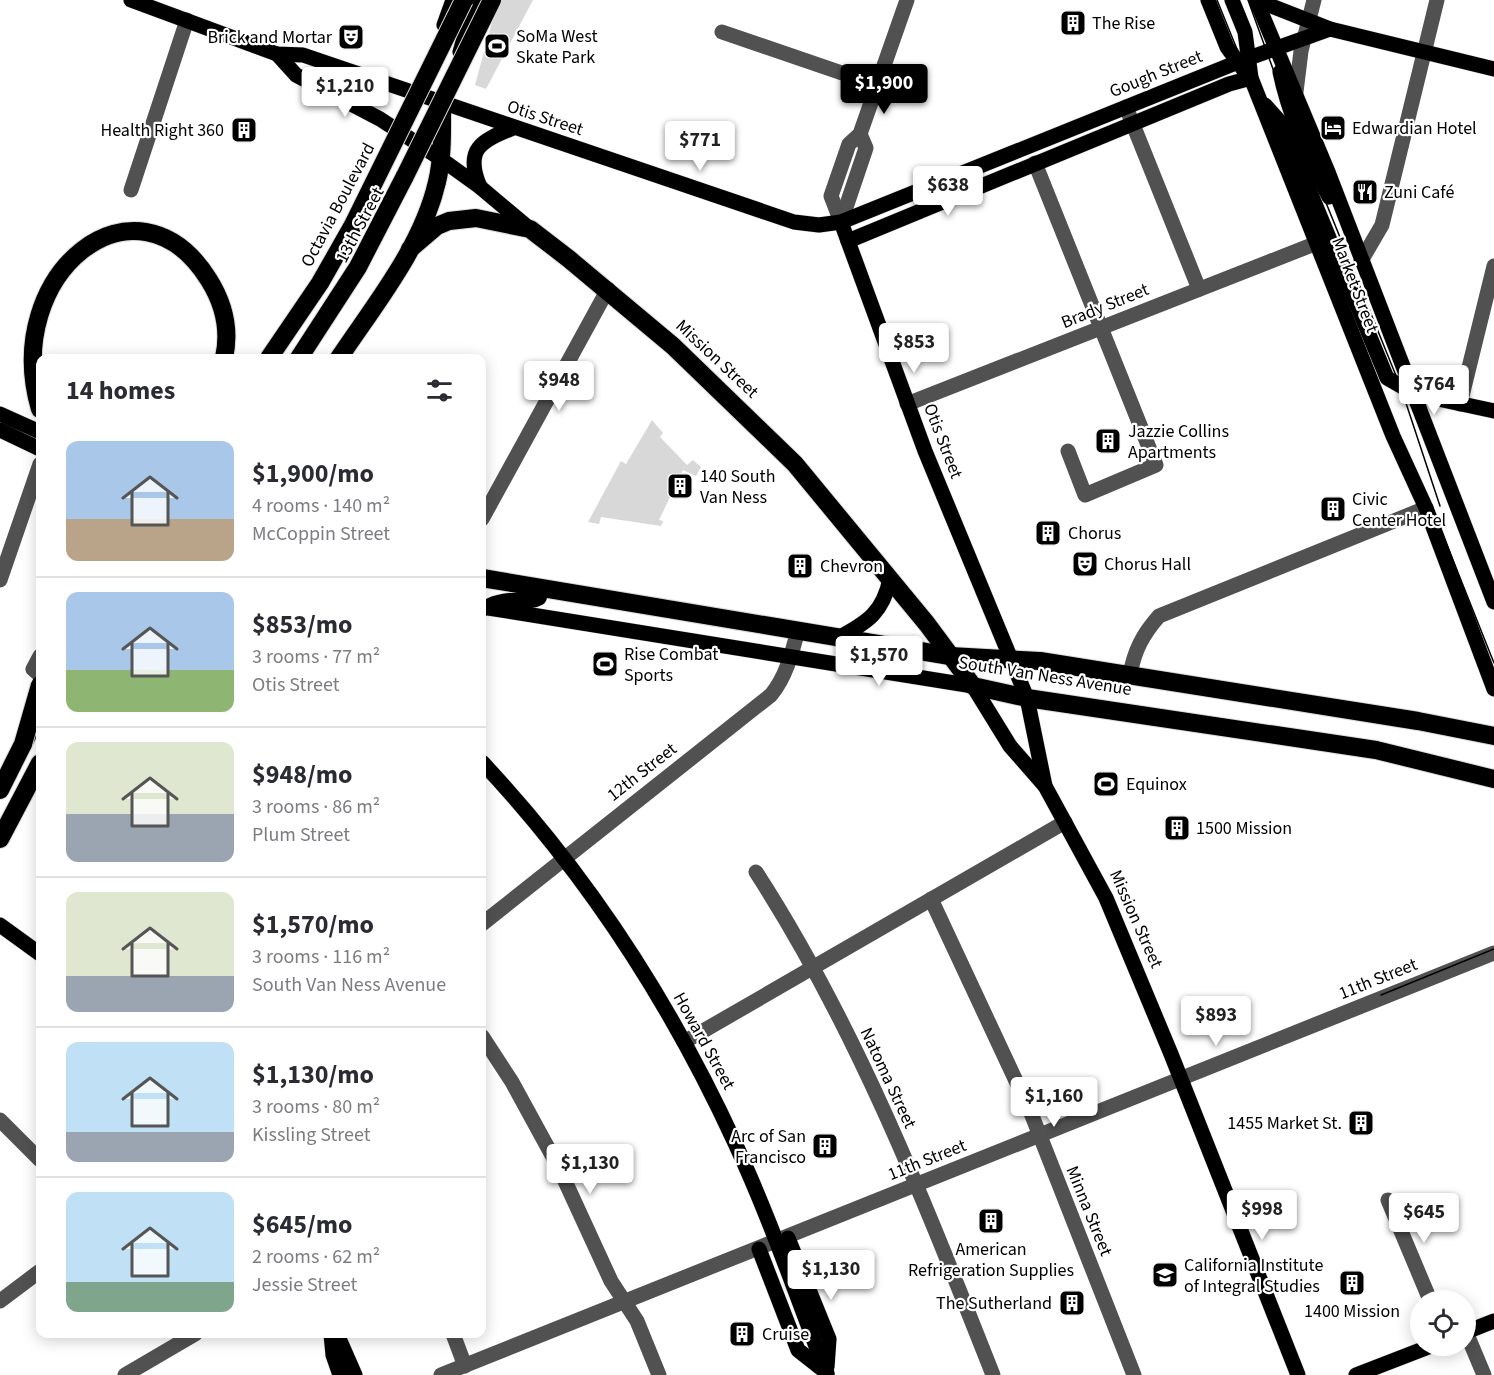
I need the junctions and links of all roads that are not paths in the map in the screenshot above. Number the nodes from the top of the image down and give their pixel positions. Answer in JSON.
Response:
{"nodes":[{"id":1,"x":131,"y":0,"type":"edge"},
{"id":2,"x":453,"y":0,"type":"edge"},
{"id":3,"x":464,"y":0,"type":"edge"},
{"id":4,"x":474,"y":0,"type":"edge"},
{"id":5,"x":492,"y":0,"type":"edge"},
{"id":6,"x":907,"y":0,"type":"edge"},
{"id":7,"x":1208,"y":0,"type":"edge"},
{"id":8,"x":1232,"y":0,"type":"edge"},
{"id":9,"x":1256,"y":0,"type":"edge"},
{"id":10,"x":1314,"y":0,"type":"edge"},
{"id":11,"x":1437,"y":0,"type":"edge"},
{"id":12,"x":186,"y":20,"type":"junction"},
{"id":13,"x":1308,"y":21,"type":"junction"},
{"id":14,"x":1330,"y":29,"type":"junction"},
{"id":15,"x":723,"y":32,"type":"dead end"},
{"id":16,"x":1304,"y":37,"type":"junction"},
{"id":17,"x":1275,"y":48,"type":"junction"},
{"id":18,"x":1424,"y":52,"type":"junction"},
{"id":19,"x":277,"y":54,"type":"junction"},
{"id":20,"x":1243,"y":60,"type":"junction"},
{"id":21,"x":1494,"y":69,"type":"edge"},
{"id":22,"x":1251,"y":78,"type":"junction"},
{"id":23,"x":877,"y":85,"type":"junction"},
{"id":24,"x":1296,"y":92,"type":"junction"},
{"id":25,"x":415,"y":94,"type":"junction"},
{"id":26,"x":1258,"y":96,"type":"junction"},
{"id":27,"x":442,"y":104,"type":"junction"},
{"id":28,"x":1126,"y":107,"type":"junction"},
{"id":29,"x":1132,"y":124,"type":"junction"},
{"id":30,"x":513,"y":128,"type":"junction"},
{"id":31,"x":398,"y":130,"type":"junction"},
{"id":32,"x":422,"y":146,"type":"junction"},
{"id":33,"x":441,"y":159,"type":"junction"},
{"id":34,"x":1035,"y":164,"type":"junction"},
{"id":35,"x":480,"y":187,"type":"junction"},
{"id":36,"x":131,"y":190,"type":"dead end"},
{"id":37,"x":841,"y":222,"type":"junction"},
{"id":38,"x":531,"y":229,"type":"junction"},
{"id":39,"x":1352,"y":237,"type":"junction"},
{"id":40,"x":848,"y":241,"type":"junction"},
{"id":41,"x":1317,"y":243,"type":"junction"},
{"id":42,"x":410,"y":249,"type":"junction"},
{"id":43,"x":55,"y":254,"type":"dead end"},
{"id":44,"x":1361,"y":261,"type":"junction"},
{"id":45,"x":1494,"y":266,"type":"edge"},
{"id":46,"x":608,"y":289,"type":"junction"},
{"id":47,"x":1199,"y":289,"type":"junction"},
{"id":48,"x":1101,"y":330,"type":"junction"},
{"id":49,"x":224,"y":354,"type":"edge"},
{"id":50,"x":271,"y":354,"type":"edge"},
{"id":51,"x":271,"y":354,"type":"edge"},
{"id":52,"x":302,"y":354,"type":"edge"},
{"id":53,"x":303,"y":354,"type":"edge"},
{"id":54,"x":342,"y":354,"type":"edge"},
{"id":55,"x":15,"y":358,"type":"dead end"},
{"id":56,"x":1415,"y":394,"type":"junction"},
{"id":57,"x":36,"y":402,"type":"edge"},
{"id":58,"x":907,"y":404,"type":"junction"},
{"id":59,"x":1460,"y":404,"type":"junction"},
{"id":60,"x":1494,"y":411,"type":"edge"},
{"id":61,"x":0,"y":414,"type":"edge"},
{"id":62,"x":0,"y":430,"type":"edge"},
{"id":63,"x":36,"y":430,"type":"edge"},
{"id":64,"x":36,"y":447,"type":"edge"},
{"id":65,"x":1068,"y":451,"type":"dead end"},
{"id":66,"x":36,"y":476,"type":"edge"},
{"id":67,"x":1426,"y":508,"type":"junction"},
{"id":68,"x":486,"y":512,"type":"edge"},
{"id":69,"x":890,"y":579,"type":"junction"},
{"id":70,"x":0,"y":580,"type":"edge"},
{"id":71,"x":486,"y":581,"type":"edge"},
{"id":72,"x":543,"y":588,"type":"junction"},
{"id":73,"x":1494,"y":602,"type":"edge"},
{"id":74,"x":486,"y":606,"type":"edge"},
{"id":75,"x":486,"y":607,"type":"edge"},
{"id":76,"x":798,"y":630,"type":"junction"},
{"id":77,"x":840,"y":637,"type":"junction"},
{"id":78,"x":792,"y":656,"type":"junction"},
{"id":79,"x":950,"y":656,"type":"junction"},
{"id":80,"x":1010,"y":660,"type":"junction"},
{"id":81,"x":1130,"y":675,"type":"junction"},
{"id":82,"x":973,"y":686,"type":"junction"},
{"id":83,"x":1494,"y":689,"type":"edge"},
{"id":84,"x":1027,"y":698,"type":"junction"},
{"id":85,"x":36,"y":700,"type":"edge"},
{"id":86,"x":36,"y":716,"type":"edge"},
{"id":87,"x":36,"y":717,"type":"edge"},
{"id":88,"x":1494,"y":736,"type":"edge"},
{"id":89,"x":24,"y":744,"type":"junction"},
{"id":90,"x":486,"y":767,"type":"edge"},
{"id":91,"x":36,"y":772,"type":"edge"},
{"id":92,"x":1494,"y":779,"type":"edge"},
{"id":93,"x":1045,"y":786,"type":"junction"},
{"id":94,"x":0,"y":788,"type":"edge"},
{"id":95,"x":36,"y":796,"type":"edge"},
{"id":96,"x":1065,"y":822,"type":"junction"},
{"id":97,"x":0,"y":840,"type":"edge"},
{"id":98,"x":0,"y":848,"type":"edge"},
{"id":99,"x":564,"y":859,"type":"junction"},
{"id":100,"x":756,"y":872,"type":"dead end"},
{"id":101,"x":932,"y":899,"type":"junction"},
{"id":102,"x":486,"y":921,"type":"edge"},
{"id":103,"x":0,"y":925,"type":"edge"},
{"id":104,"x":36,"y":951,"type":"edge"},
{"id":105,"x":1494,"y":953,"type":"edge"},
{"id":106,"x":814,"y":967,"type":"junction"},
{"id":107,"x":684,"y":1042,"type":"junction"},
{"id":108,"x":486,"y":1043,"type":"edge"},
{"id":109,"x":1181,"y":1079,"type":"junction"},
{"id":110,"x":0,"y":1120,"type":"edge"},
{"id":111,"x":1039,"y":1136,"type":"junction"},
{"id":112,"x":36,"y":1156,"type":"edge"},
{"id":113,"x":917,"y":1185,"type":"junction"},
{"id":114,"x":1388,"y":1200,"type":"dead end"},
{"id":115,"x":782,"y":1240,"type":"junction"},
{"id":116,"x":759,"y":1250,"type":"junction"},
{"id":117,"x":36,"y":1274,"type":"edge"},
{"id":118,"x":1426,"y":1290,"type":"edge"},
{"id":119,"x":0,"y":1301,"type":"edge"},
{"id":120,"x":624,"y":1302,"type":"junction"},
{"id":121,"x":1494,"y":1321,"type":"edge"},
{"id":122,"x":1476,"y":1328,"type":"edge"},
{"id":123,"x":188,"y":1338,"type":"edge"},
{"id":124,"x":331,"y":1338,"type":"edge"},
{"id":125,"x":339,"y":1338,"type":"edge"},
{"id":126,"x":455,"y":1338,"type":"edge"},
{"id":127,"x":1410,"y":1354,"type":"edge"},
{"id":128,"x":1476,"y":1356,"type":"edge"},
{"id":129,"x":465,"y":1365,"type":"junction"},
{"id":130,"x":827,"y":1374,"type":"edge"},
{"id":131,"x":126,"y":1375,"type":"edge"},
{"id":132,"x":340,"y":1375,"type":"edge"},
{"id":133,"x":355,"y":1375,"type":"edge"},
{"id":134,"x":441,"y":1375,"type":"edge"},
{"id":135,"x":659,"y":1375,"type":"edge"},
{"id":136,"x":993,"y":1375,"type":"edge"},
{"id":137,"x":1134,"y":1375,"type":"edge"},
{"id":138,"x":1298,"y":1375,"type":"edge"},
{"id":139,"x":1356,"y":1375,"type":"edge"},
{"id":140,"x":1484,"y":1375,"type":"edge"}],
"edges":[{"from":1,"to":12,"type":"main road","name":"Mission Street"},
{"from":2,"to":25,"type":"main road","name":"13th Street"},
{"from":3,"to":50,"type":"highway","name":"Octavia Boulevard","bridge":true},
{"from":4,"to":27,"type":"main road","name":"13th Street"},
{"from":5,"to":52,"type":"highway","bridge":true},
{"from":6,"to":23,"type":"street"},
{"from":7,"to":20,"type":"main road","name":"Market Street"},
{"from":8,"to":20,"type":"main road"},
{"from":9,"to":13,"type":"main road"},
{"from":9,"to":17,"type":"main road","name":"Market Street"},
{"from":10,"to":13,"type":"street"},
{"from":11,"to":18,"type":"street"},
{"from":12,"to":19,"type":"main road","name":"Mission Street"},
{"from":12,"to":36,"type":"street"},
{"from":13,"to":14,"type":"main road"},
{"from":13,"to":16,"type":"street"},
{"from":14,"to":16,"type":"main road","name":"Gough Street"},
{"from":14,"to":18,"type":"main road"},
{"from":15,"to":23,"type":"street"},
{"from":16,"to":17,"type":"main road","name":"Gough Street"},
{"from":16,"to":24,"type":"street"},
{"from":17,"to":20,"type":"main road","name":"Gough Street"},
{"from":17,"to":24,"type":"main road","name":"Market Street"},
{"from":17,"to":39,"type":"main road","name":"Market Street"},
{"from":18,"to":21,"type":"main road"},
{"from":18,"to":44,"type":"street"},
{"from":19,"to":25,"type":"main road","name":"Mission Street"},
{"from":19,"to":31,"type":"main road","name":"Mission Street"},
{"from":20,"to":22,"type":"main road","name":"Market Street"},
{"from":20,"to":28,"type":"main road","name":"Gough Street"},
{"from":22,"to":26,"type":"main road","name":"Market Street"},
{"from":22,"to":29,"type":"main road","name":"Gough Street"},
{"from":23,"to":37,"type":"street"},
{"from":24,"to":39,"type":"main road","name":"Market Street"},
{"from":25,"to":27,"type":"main road","name":"Mission Street"},
{"from":25,"to":31,"type":"main road","name":"13th Street"},
{"from":26,"to":41,"type":"main road","name":"Market Street"},
{"from":26,"to":56,"type":"main road","name":"Market Street"},
{"from":27,"to":30,"type":"main road","name":"Otis Street"},
{"from":27,"to":32,"type":"main road","name":"13th Street"},
{"from":27,"to":33,"type":"highway"},
{"from":28,"to":29,"type":"street"},
{"from":28,"to":37,"type":"main road","name":"Gough Street"},
{"from":29,"to":34,"type":"main road","name":"Gough Street"},
{"from":29,"to":47,"type":"street"},
{"from":30,"to":35,"type":"main road"},
{"from":30,"to":37,"type":"main road","name":"Otis Street"},
{"from":31,"to":32,"type":"main road","name":"Mission Street"},
{"from":31,"to":51,"type":"main road","name":"13th Street"},
{"from":32,"to":33,"type":"main road","name":"Mission Street"},
{"from":32,"to":53,"type":"main road","name":"13th Street"},
{"from":33,"to":35,"type":"main road","name":"Mission Street"},
{"from":33,"to":42,"type":"highway"},
{"from":34,"to":40,"type":"main road","name":"Gough Street"},
{"from":34,"to":48,"type":"street"},
{"from":35,"to":38,"type":"main road","name":"Mission Street"},
{"from":37,"to":40,"type":"main road","name":"Otis Street"},
{"from":38,"to":42,"type":"highway"},
{"from":38,"to":46,"type":"highway","name":"Mission Street"},
{"from":39,"to":44,"type":"main road","name":"Market Street"},
{"from":40,"to":58,"type":"main road","name":"Otis Street"},
{"from":41,"to":47,"type":"street","name":"Brady Street"},
{"from":41,"to":67,"type":"main road","name":"Market Street"},
{"from":42,"to":54,"type":"highway"},
{"from":43,"to":49,"type":"highway"},
{"from":44,"to":56,"type":"main road","name":"Market Street"},
{"from":45,"to":59,"type":"street"},
{"from":46,"to":68,"type":"street"},
{"from":46,"to":69,"type":"highway","name":"Mission Street"},
{"from":47,"to":48,"type":"street","name":"Brady Street"},
{"from":48,"to":58,"type":"street","name":"Brady Street"},
{"from":48,"to":65,"type":"street"},
{"from":55,"to":57,"type":"highway"},
{"from":56,"to":59,"type":"main road"},
{"from":56,"to":73,"type":"main road","name":"Market Street"},
{"from":58,"to":80,"type":"main road","name":"Otis Street"},
{"from":59,"to":60,"type":"main road"},
{"from":61,"to":63,"type":"main road"},
{"from":62,"to":64,"type":"main road"},
{"from":66,"to":70,"type":"street"},
{"from":67,"to":81,"type":"street"},
{"from":67,"to":83,"type":"main road","name":"Market Street"},
{"from":69,"to":77,"type":"main road"},
{"from":69,"to":79,"type":"highway","name":"Mission Street"},
{"from":71,"to":72,"type":"highway","name":"South Van Ness Avenue"},
{"from":72,"to":74,"type":"main road"},
{"from":72,"to":76,"type":"highway","name":"South Van Ness Avenue"},
{"from":75,"to":78,"type":"main road","name":"South Van Ness Avenue"},
{"from":76,"to":77,"type":"highway","name":"South Van Ness Avenue"},
{"from":76,"to":78,"type":"street","name":"12th Street"},
{"from":77,"to":79,"type":"highway","name":"South Van Ness Avenue"},
{"from":78,"to":82,"type":"main road","name":"South Van Ness Avenue"},
{"from":78,"to":99,"type":"street","name":"12th Street"},
{"from":79,"to":80,"type":"highway","name":"South Van Ness Avenue"},
{"from":79,"to":82,"type":"highway","name":"Mission Street"},
{"from":80,"to":81,"type":"highway","name":"South Van Ness Avenue"},
{"from":80,"to":84,"type":"main road","name":"Mission Street"},
{"from":81,"to":88,"type":"highway","name":"South Van Ness Avenue"},
{"from":82,"to":84,"type":"highway","name":"South Van Ness Avenue"},
{"from":82,"to":93,"type":"main road","name":"Mission Street"},
{"from":84,"to":92,"type":"highway","name":"South Van Ness Avenue"},
{"from":84,"to":93,"type":"main road","name":"Mission Street"},
{"from":85,"to":89,"type":"highway","bridge":true},
{"from":86,"to":94,"type":"main road"},
{"from":87,"to":89,"type":"highway","bridge":true},
{"from":89,"to":94,"type":"highway"},
{"from":90,"to":99,"type":"main road","name":"Howard Street"},
{"from":91,"to":97,"type":"highway"},
{"from":93,"to":96,"type":"main road","name":"Mission Street"},
{"from":95,"to":98,"type":"highway"},
{"from":96,"to":101,"type":"street"},
{"from":96,"to":109,"type":"main road","name":"Mission Street"},
{"from":99,"to":102,"type":"street","name":"12th Street"},
{"from":99,"to":107,"type":"main road","name":"Howard Street"},
{"from":100,"to":106,"type":"street","name":"Natoma Street"},
{"from":101,"to":106,"type":"street"},
{"from":101,"to":111,"type":"street","name":"Minna Street"},
{"from":103,"to":104,"type":"main road"},
{"from":105,"to":109,"type":"street","name":"11th Street"},
{"from":106,"to":107,"type":"street"},
{"from":106,"to":113,"type":"street","name":"Natoma Street"},
{"from":107,"to":115,"type":"main road","name":"Howard Street"},
{"from":108,"to":120,"type":"street"},
{"from":109,"to":111,"type":"street","name":"11th Street"},
{"from":109,"to":138,"type":"main road","name":"Mission Street"},
{"from":110,"to":112,"type":"street"},
{"from":111,"to":113,"type":"street","name":"11th Street"},
{"from":111,"to":137,"type":"street","name":"Minna Street"},
{"from":113,"to":115,"type":"street","name":"11th Street"},
{"from":113,"to":136,"type":"street","name":"Natoma Street"},
{"from":114,"to":118,"type":"street"},
{"from":115,"to":116,"type":"street","name":"11th Street"},
{"from":115,"to":130,"type":"main road","name":"Howard Street"},
{"from":116,"to":120,"type":"street","name":"11th Street"},
{"from":116,"to":130,"type":"main road"},
{"from":117,"to":119,"type":"street"},
{"from":120,"to":129,"type":"street","name":"11th Street"},
{"from":120,"to":135,"type":"street"},
{"from":121,"to":122,"type":"main road"},
{"from":123,"to":131,"type":"street"},
{"from":124,"to":132,"type":"main road"},
{"from":125,"to":133,"type":"main road"},
{"from":126,"to":129,"type":"street"},
{"from":127,"to":139,"type":"main road"},
{"from":128,"to":140,"type":"street"},
{"from":129,"to":134,"type":"street","name":"11th Street"}]}
